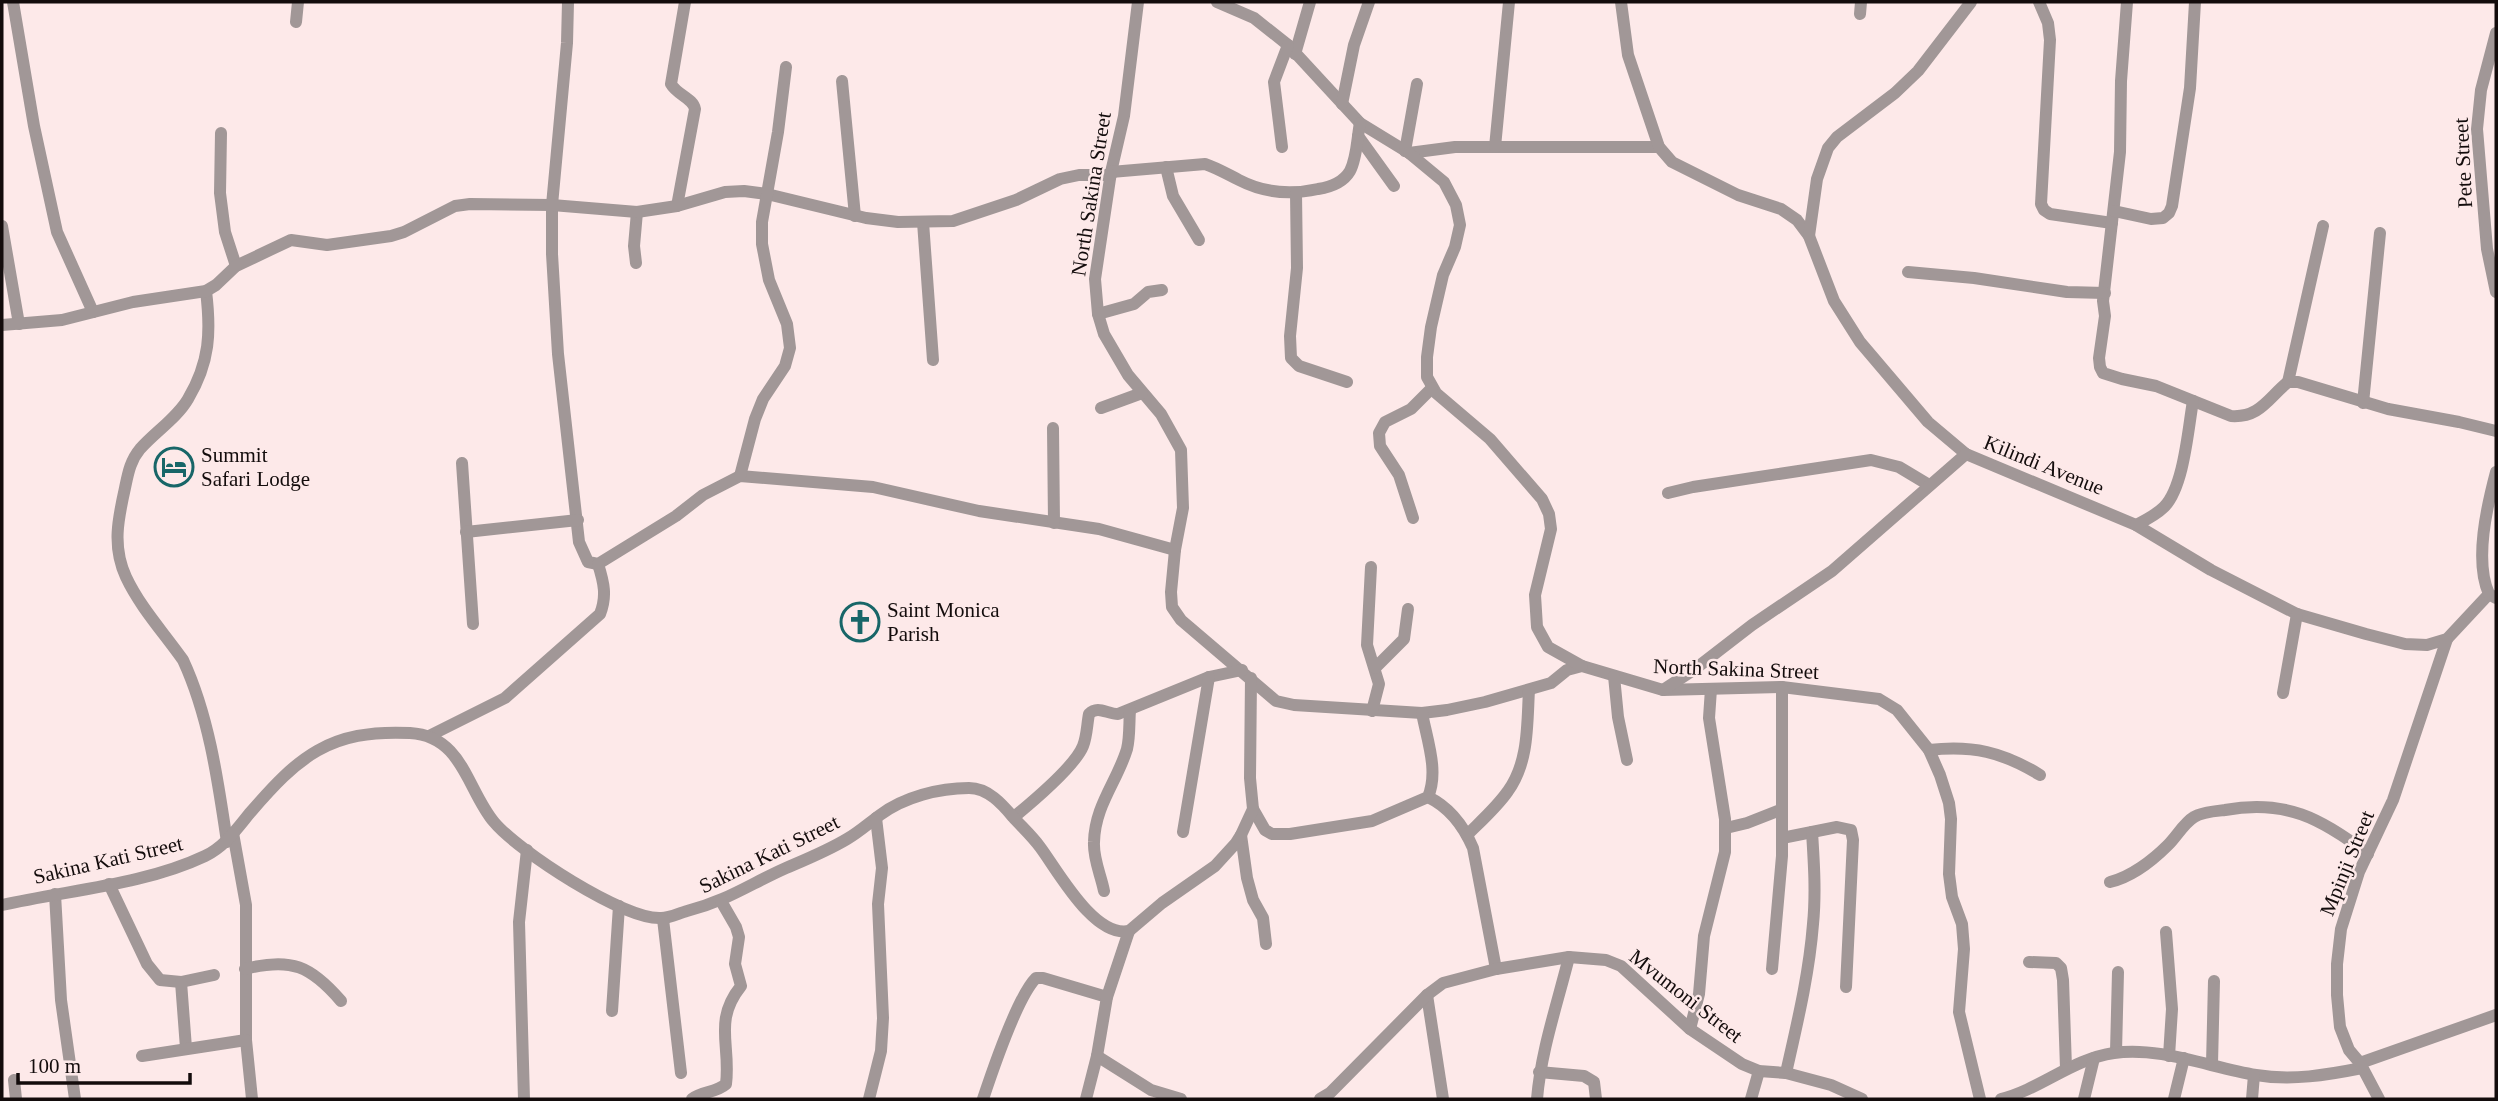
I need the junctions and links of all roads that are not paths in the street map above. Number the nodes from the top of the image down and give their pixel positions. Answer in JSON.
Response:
{"nodes":[{"id":1,"x":13,"y":2,"type":"edge"},
{"id":2,"x":298,"y":2,"type":"edge"},
{"id":3,"x":568,"y":2,"type":"edge"},
{"id":4,"x":685,"y":2,"type":"edge"},
{"id":5,"x":1138,"y":2,"type":"edge"},
{"id":6,"x":1217,"y":2,"type":"edge"},
{"id":7,"x":1310,"y":2,"type":"edge"},
{"id":8,"x":1369,"y":2,"type":"edge"},
{"id":9,"x":1509,"y":2,"type":"edge"},
{"id":10,"x":1621,"y":2,"type":"edge"},
{"id":11,"x":1971,"y":2,"type":"edge"},
{"id":12,"x":2039,"y":2,"type":"edge"},
{"id":13,"x":2127,"y":2,"type":"edge"},
{"id":14,"x":2195,"y":2,"type":"edge"},
{"id":15,"x":296,"y":22,"type":"dead end"},
{"id":16,"x":2496,"y":33,"type":"edge"},
{"id":17,"x":1291,"y":50,"type":"junction"},
{"id":18,"x":786,"y":67,"type":"dead end"},
{"id":19,"x":842,"y":82,"type":"dead end"},
{"id":20,"x":1417,"y":84,"type":"dead end"},
{"id":21,"x":1342,"y":103,"type":"junction"},
{"id":22,"x":1359,"y":130,"type":"junction"},
{"id":23,"x":221,"y":133,"type":"dead end"},
{"id":24,"x":1282,"y":147,"type":"dead end"},
{"id":25,"x":1495,"y":147,"type":"junction"},
{"id":26,"x":1659,"y":147,"type":"junction"},
{"id":27,"x":1407,"y":152,"type":"junction"},
{"id":28,"x":1166,"y":167,"type":"junction"},
{"id":29,"x":1111,"y":173,"type":"junction"},
{"id":30,"x":1394,"y":186,"type":"dead end"},
{"id":31,"x":1296,"y":193,"type":"junction"},
{"id":32,"x":766,"y":194,"type":"junction"},
{"id":33,"x":552,"y":205,"type":"junction"},
{"id":34,"x":677,"y":206,"type":"junction"},
{"id":35,"x":638,"y":212,"type":"junction"},
{"id":36,"x":855,"y":216,"type":"junction"},
{"id":37,"x":2113,"y":217,"type":"junction"},
{"id":38,"x":923,"y":222,"type":"junction"},
{"id":39,"x":2,"y":226,"type":"edge"},
{"id":40,"x":2323,"y":226,"type":"dead end"},
{"id":41,"x":2380,"y":233,"type":"dead end"},
{"id":42,"x":1809,"y":236,"type":"junction"},
{"id":43,"x":1199,"y":240,"type":"dead end"},
{"id":44,"x":636,"y":263,"type":"dead end"},
{"id":45,"x":236,"y":266,"type":"junction"},
{"id":46,"x":1908,"y":272,"type":"dead end"},
{"id":47,"x":1162,"y":290,"type":"dead end"},
{"id":48,"x":206,"y":291,"type":"junction"},
{"id":49,"x":2496,"y":292,"type":"edge"},
{"id":50,"x":2105,"y":293,"type":"junction"},
{"id":51,"x":93,"y":312,"type":"junction"},
{"id":52,"x":1098,"y":314,"type":"junction"},
{"id":53,"x":19,"y":324,"type":"junction"},
{"id":54,"x":2,"y":325,"type":"edge"},
{"id":55,"x":933,"y":360,"type":"dead end"},
{"id":56,"x":1347,"y":382,"type":"dead end"},
{"id":57,"x":2288,"y":383,"type":"junction"},
{"id":58,"x":1432,"y":388,"type":"junction"},
{"id":59,"x":1142,"y":393,"type":"junction"},
{"id":60,"x":2193,"y":401,"type":"junction"},
{"id":61,"x":2363,"y":403,"type":"junction"},
{"id":62,"x":1101,"y":408,"type":"dead end"},
{"id":63,"x":1054,"y":428,"type":"dead end"},
{"id":64,"x":2496,"y":431,"type":"edge"},
{"id":65,"x":1966,"y":454,"type":"junction"},
{"id":66,"x":462,"y":463,"type":"dead end"},
{"id":67,"x":2496,"y":472,"type":"edge"},
{"id":68,"x":740,"y":476,"type":"junction"},
{"id":69,"x":1929,"y":485,"type":"junction"},
{"id":70,"x":1668,"y":493,"type":"dead end"},
{"id":71,"x":1413,"y":518,"type":"dead end"},
{"id":72,"x":578,"y":520,"type":"junction"},
{"id":73,"x":1054,"y":523,"type":"junction"},
{"id":74,"x":2136,"y":525,"type":"junction"},
{"id":75,"x":466,"y":532,"type":"junction"},
{"id":76,"x":1175,"y":550,"type":"junction"},
{"id":77,"x":598,"y":564,"type":"junction"},
{"id":78,"x":1371,"y":567,"type":"dead end"},
{"id":79,"x":2493,"y":596,"type":"edge"},
{"id":80,"x":1408,"y":609,"type":"dead end"},
{"id":81,"x":2297,"y":614,"type":"junction"},
{"id":82,"x":473,"y":624,"type":"dead end"},
{"id":83,"x":2447,"y":639,"type":"junction"},
{"id":84,"x":1582,"y":666,"type":"junction"},
{"id":85,"x":1375,"y":668,"type":"junction"},
{"id":86,"x":1246,"y":674,"type":"junction"},
{"id":87,"x":1614,"y":676,"type":"junction"},
{"id":88,"x":1209,"y":677,"type":"junction"},
{"id":89,"x":1782,"y":687,"type":"junction"},
{"id":90,"x":1712,"y":689,"type":"junction"},
{"id":91,"x":1529,"y":690,"type":"junction"},
{"id":92,"x":1662,"y":690,"type":"junction"},
{"id":93,"x":2283,"y":693,"type":"dead end"},
{"id":94,"x":1130,"y":710,"type":"junction"},
{"id":95,"x":1373,"y":711,"type":"junction"},
{"id":96,"x":1422,"y":713,"type":"junction"},
{"id":97,"x":429,"y":736,"type":"junction"},
{"id":98,"x":1929,"y":750,"type":"junction"},
{"id":99,"x":1627,"y":760,"type":"dead end"},
{"id":100,"x":2040,"y":775,"type":"dead end"},
{"id":101,"x":1428,"y":797,"type":"junction"},
{"id":102,"x":1253,"y":809,"type":"junction"},
{"id":103,"x":1780,"y":810,"type":"junction"},
{"id":104,"x":1014,"y":817,"type":"junction"},
{"id":105,"x":876,"y":818,"type":"junction"},
{"id":106,"x":1726,"y":828,"type":"junction"},
{"id":107,"x":1183,"y":832,"type":"dead end"},
{"id":108,"x":1812,"y":832,"type":"junction"},
{"id":109,"x":1241,"y":835,"type":"junction"},
{"id":110,"x":1467,"y":835,"type":"junction"},
{"id":111,"x":230,"y":838,"type":"junction"},
{"id":112,"x":1782,"y":838,"type":"junction"},
{"id":113,"x":527,"y":850,"type":"junction"},
{"id":114,"x":2368,"y":853,"type":"junction"},
{"id":115,"x":2110,"y":882,"type":"dead end"},
{"id":116,"x":109,"y":884,"type":"junction"},
{"id":117,"x":1104,"y":891,"type":"dead end"},
{"id":118,"x":55,"y":894,"type":"junction"},
{"id":119,"x":721,"y":901,"type":"junction"},
{"id":120,"x":2,"y":905,"type":"edge"},
{"id":121,"x":619,"y":906,"type":"junction"},
{"id":122,"x":663,"y":919,"type":"junction"},
{"id":123,"x":1129,"y":931,"type":"junction"},
{"id":124,"x":2166,"y":932,"type":"dead end"},
{"id":125,"x":1265,"y":944,"type":"dead end"},
{"id":126,"x":1569,"y":957,"type":"junction"},
{"id":127,"x":2029,"y":962,"type":"dead end"},
{"id":128,"x":245,"y":969,"type":"junction"},
{"id":129,"x":1496,"y":969,"type":"junction"},
{"id":130,"x":1772,"y":970,"type":"dead end"},
{"id":131,"x":2118,"y":972,"type":"dead end"},
{"id":132,"x":214,"y":975,"type":"dead end"},
{"id":133,"x":2214,"y":981,"type":"dead end"},
{"id":134,"x":181,"y":982,"type":"junction"},
{"id":135,"x":1846,"y":987,"type":"dead end"},
{"id":136,"x":1427,"y":995,"type":"junction"},
{"id":137,"x":1107,"y":998,"type":"junction"},
{"id":138,"x":341,"y":1001,"type":"dead end"},
{"id":139,"x":612,"y":1011,"type":"dead end"},
{"id":140,"x":2496,"y":1015,"type":"edge"},
{"id":141,"x":1690,"y":1029,"type":"junction"},
{"id":142,"x":246,"y":1040,"type":"junction"},
{"id":143,"x":186,"y":1048,"type":"junction"},
{"id":144,"x":2116,"y":1052,"type":"junction"},
{"id":145,"x":142,"y":1056,"type":"dead end"},
{"id":146,"x":1097,"y":1056,"type":"junction"},
{"id":147,"x":2169,"y":1056,"type":"junction"},
{"id":148,"x":2094,"y":1058,"type":"junction"},
{"id":149,"x":2184,"y":1058,"type":"junction"},
{"id":150,"x":2212,"y":1064,"type":"junction"},
{"id":151,"x":2361,"y":1065,"type":"junction"},
{"id":152,"x":2066,"y":1068,"type":"junction"},
{"id":153,"x":1759,"y":1071,"type":"junction"},
{"id":154,"x":1539,"y":1072,"type":"junction"},
{"id":155,"x":681,"y":1073,"type":"dead end"},
{"id":156,"x":1786,"y":1073,"type":"junction"},
{"id":157,"x":2254,"y":1075,"type":"junction"},
{"id":158,"x":14,"y":1080,"type":"dead end"},
{"id":159,"x":16,"y":1099,"type":"edge"},
{"id":160,"x":75,"y":1099,"type":"edge"},
{"id":161,"x":252,"y":1099,"type":"edge"},
{"id":162,"x":524,"y":1099,"type":"edge"},
{"id":163,"x":692,"y":1099,"type":"edge"},
{"id":164,"x":869,"y":1099,"type":"edge"},
{"id":165,"x":983,"y":1099,"type":"edge"},
{"id":166,"x":1086,"y":1099,"type":"edge"},
{"id":167,"x":1181,"y":1099,"type":"edge"},
{"id":168,"x":1320,"y":1099,"type":"edge"},
{"id":169,"x":1443,"y":1099,"type":"edge"},
{"id":170,"x":1537,"y":1099,"type":"edge"},
{"id":171,"x":1596,"y":1099,"type":"edge"},
{"id":172,"x":1751,"y":1099,"type":"edge"},
{"id":173,"x":1862,"y":1099,"type":"edge"},
{"id":174,"x":1980,"y":1099,"type":"edge"},
{"id":175,"x":2001,"y":1099,"type":"edge"},
{"id":176,"x":2084,"y":1099,"type":"edge"},
{"id":177,"x":2174,"y":1099,"type":"edge"},
{"id":178,"x":2252,"y":1099,"type":"edge"},
{"id":179,"x":2379,"y":1099,"type":"edge"}],
"edges":[{"from":1,"to":51,"type":"street"},
{"from":2,"to":15,"type":"street"},
{"from":3,"to":33,"type":"street"},
{"from":4,"to":34,"type":"street"},
{"from":5,"to":29,"type":"street","name":"North Sakina Street"},
{"from":6,"to":17,"type":"street"},
{"from":7,"to":17,"type":"street"},
{"from":8,"to":21,"type":"street"},
{"from":9,"to":25,"type":"street"},
{"from":10,"to":26,"type":"street"},
{"from":11,"to":42,"type":"street"},
{"from":12,"to":37,"type":"street"},
{"from":13,"to":37,"type":"street"},
{"from":14,"to":37,"type":"street"},
{"from":16,"to":49,"type":"street","name":"Pete Street"},
{"from":17,"to":21,"type":"street"},
{"from":17,"to":24,"type":"street"},
{"from":18,"to":32,"type":"street"},
{"from":19,"to":36,"type":"street"},
{"from":20,"to":27,"type":"street"},
{"from":21,"to":22,"type":"street"},
{"from":22,"to":27,"type":"street"},
{"from":22,"to":30,"type":"street"},
{"from":22,"to":31,"type":"street"},
{"from":23,"to":45,"type":"street"},
{"from":25,"to":26,"type":"street"},
{"from":25,"to":27,"type":"street"},
{"from":26,"to":42,"type":"street","name":"Kilindi Avenue"},
{"from":27,"to":58,"type":"street"},
{"from":28,"to":29,"type":"street"},
{"from":28,"to":31,"type":"street"},
{"from":28,"to":43,"type":"street"},
{"from":29,"to":38,"type":"street"},
{"from":29,"to":52,"type":"street","name":"North Sakina Street"},
{"from":31,"to":56,"type":"street"},
{"from":32,"to":34,"type":"street"},
{"from":32,"to":36,"type":"street"},
{"from":32,"to":68,"type":"street"},
{"from":33,"to":35,"type":"street"},
{"from":33,"to":45,"type":"street"},
{"from":33,"to":72,"type":"street"},
{"from":34,"to":35,"type":"street"},
{"from":35,"to":44,"type":"street"},
{"from":36,"to":38,"type":"street"},
{"from":37,"to":50,"type":"street"},
{"from":38,"to":55,"type":"street"},
{"from":39,"to":53,"type":"street"},
{"from":40,"to":57,"type":"street"},
{"from":41,"to":61,"type":"street"},
{"from":42,"to":65,"type":"street","name":"Kilindi Avenue"},
{"from":45,"to":48,"type":"street"},
{"from":46,"to":50,"type":"street"},
{"from":47,"to":52,"type":"street"},
{"from":48,"to":51,"type":"street"},
{"from":48,"to":111,"type":"street"},
{"from":50,"to":60,"type":"street"},
{"from":51,"to":53,"type":"street"},
{"from":52,"to":59,"type":"street","name":"North Sakina Street"},
{"from":53,"to":54,"type":"street"},
{"from":57,"to":60,"type":"street"},
{"from":57,"to":61,"type":"street"},
{"from":58,"to":71,"type":"street"},
{"from":58,"to":84,"type":"street"},
{"from":59,"to":62,"type":"street"},
{"from":59,"to":76,"type":"street","name":"North Sakina Street"},
{"from":60,"to":74,"type":"street"},
{"from":61,"to":64,"type":"street"},
{"from":63,"to":73,"type":"street"},
{"from":65,"to":69,"type":"street"},
{"from":65,"to":74,"type":"street","name":"Kilindi Avenue"},
{"from":66,"to":75,"type":"street"},
{"from":67,"to":79,"type":"street"},
{"from":68,"to":73,"type":"street"},
{"from":68,"to":77,"type":"street"},
{"from":69,"to":70,"type":"street"},
{"from":69,"to":92,"type":"street"},
{"from":72,"to":75,"type":"street"},
{"from":72,"to":77,"type":"street"},
{"from":73,"to":76,"type":"street"},
{"from":74,"to":81,"type":"street","name":"Kilindi Avenue"},
{"from":75,"to":82,"type":"street"},
{"from":76,"to":86,"type":"street","name":"North Sakina Street"},
{"from":77,"to":97,"type":"street"},
{"from":78,"to":85,"type":"street"},
{"from":79,"to":83,"type":"street"},
{"from":80,"to":85,"type":"street"},
{"from":81,"to":83,"type":"street","name":"Kilindi Avenue"},
{"from":81,"to":93,"type":"street"},
{"from":83,"to":114,"type":"street","name":"Mpinji Street"},
{"from":84,"to":87,"type":"street","name":"North Sakina Street"},
{"from":84,"to":91,"type":"street","name":"North Sakina Street"},
{"from":85,"to":95,"type":"street"},
{"from":86,"to":88,"type":"street"},
{"from":86,"to":95,"type":"street","name":"North Sakina Street"},
{"from":86,"to":102,"type":"street"},
{"from":87,"to":92,"type":"street","name":"North Sakina Street"},
{"from":87,"to":99,"type":"street"},
{"from":88,"to":94,"type":"street"},
{"from":88,"to":107,"type":"street"},
{"from":89,"to":90,"type":"street","name":"North Sakina Street"},
{"from":89,"to":98,"type":"street","name":"North Sakina Street"},
{"from":89,"to":103,"type":"street"},
{"from":90,"to":92,"type":"street","name":"North Sakina Street"},
{"from":90,"to":106,"type":"street"},
{"from":91,"to":96,"type":"street","name":"North Sakina Street"},
{"from":91,"to":110,"type":"street"},
{"from":94,"to":104,"type":"street"},
{"from":94,"to":117,"type":"street"},
{"from":95,"to":96,"type":"street","name":"North Sakina Street"},
{"from":96,"to":101,"type":"street"},
{"from":97,"to":111,"type":"street","name":"Sakina Kati Street"},
{"from":97,"to":113,"type":"street"},
{"from":98,"to":100,"type":"street"},
{"from":98,"to":174,"type":"street","name":"North Sakina Street"},
{"from":101,"to":102,"type":"street"},
{"from":101,"to":110,"type":"street"},
{"from":102,"to":109,"type":"street"},
{"from":103,"to":106,"type":"street"},
{"from":103,"to":112,"type":"street"},
{"from":104,"to":105,"type":"street","name":"Sakina Kati Street"},
{"from":104,"to":123,"type":"street","name":"Sakina Kati Street"},
{"from":105,"to":119,"type":"street","name":"Sakina Kati Street"},
{"from":105,"to":164,"type":"street"},
{"from":106,"to":141,"type":"street"},
{"from":108,"to":112,"type":"street"},
{"from":108,"to":135,"type":"street"},
{"from":108,"to":156,"type":"street"},
{"from":109,"to":123,"type":"street"},
{"from":109,"to":125,"type":"street"},
{"from":110,"to":129,"type":"street"},
{"from":111,"to":116,"type":"street","name":"Sakina Kati Street"},
{"from":111,"to":128,"type":"street"},
{"from":112,"to":130,"type":"street"},
{"from":113,"to":121,"type":"street"},
{"from":113,"to":162,"type":"street"},
{"from":114,"to":115,"type":"street"},
{"from":114,"to":151,"type":"street","name":"Mpinji Street"},
{"from":116,"to":118,"type":"street","name":"Sakina Kati Street"},
{"from":116,"to":134,"type":"street"},
{"from":118,"to":120,"type":"street","name":"Sakina Kati Street"},
{"from":118,"to":160,"type":"street"},
{"from":119,"to":122,"type":"street","name":"Sakina Kati Street"},
{"from":119,"to":163,"type":"street"},
{"from":121,"to":122,"type":"street"},
{"from":121,"to":139,"type":"street"},
{"from":122,"to":155,"type":"street"},
{"from":123,"to":137,"type":"street"},
{"from":124,"to":147,"type":"street"},
{"from":126,"to":129,"type":"street","name":"Mvumoni Street"},
{"from":126,"to":141,"type":"street","name":"Mvumoni Street"},
{"from":126,"to":154,"type":"street"},
{"from":127,"to":152,"type":"street"},
{"from":128,"to":138,"type":"street"},
{"from":128,"to":142,"type":"street"},
{"from":129,"to":136,"type":"street","name":"Mvumoni Street"},
{"from":131,"to":144,"type":"street"},
{"from":132,"to":134,"type":"street"},
{"from":133,"to":150,"type":"street"},
{"from":134,"to":143,"type":"street"},
{"from":136,"to":168,"type":"street","name":"Mvumoni Street"},
{"from":136,"to":169,"type":"street"},
{"from":137,"to":146,"type":"street"},
{"from":137,"to":165,"type":"street"},
{"from":140,"to":151,"type":"street"},
{"from":141,"to":153,"type":"street","name":"Mvumoni Street"},
{"from":142,"to":143,"type":"street"},
{"from":142,"to":161,"type":"street"},
{"from":143,"to":145,"type":"street"},
{"from":144,"to":147,"type":"street"},
{"from":144,"to":148,"type":"street"},
{"from":146,"to":166,"type":"street"},
{"from":146,"to":167,"type":"street"},
{"from":147,"to":149,"type":"street"},
{"from":148,"to":152,"type":"street"},
{"from":148,"to":176,"type":"street"},
{"from":149,"to":150,"type":"street"},
{"from":149,"to":177,"type":"street"},
{"from":150,"to":157,"type":"street"},
{"from":151,"to":157,"type":"street"},
{"from":151,"to":179,"type":"street","name":"Mpinji Street"},
{"from":152,"to":175,"type":"street"},
{"from":153,"to":156,"type":"street","name":"Mvumoni Street"},
{"from":153,"to":172,"type":"street"},
{"from":154,"to":170,"type":"street"},
{"from":154,"to":171,"type":"street"},
{"from":156,"to":173,"type":"street","name":"Mvumoni Street"},
{"from":157,"to":178,"type":"street"},
{"from":158,"to":159,"type":"street"}]}
